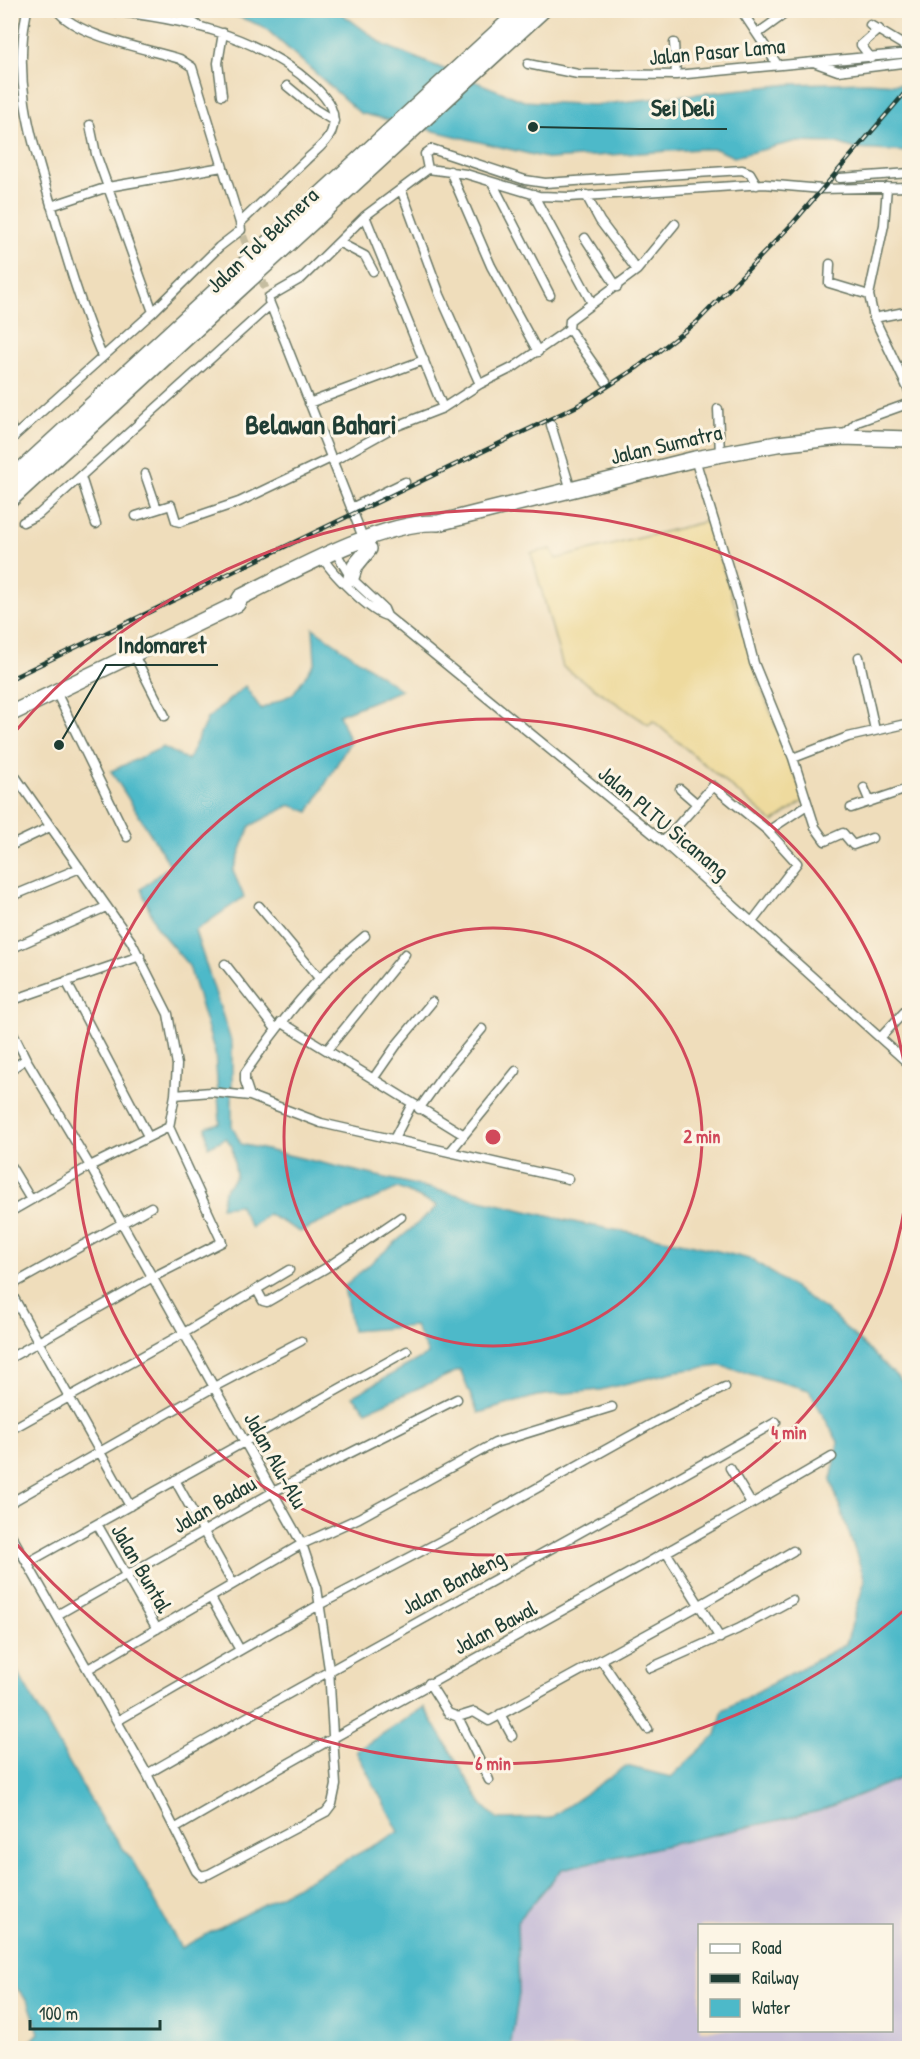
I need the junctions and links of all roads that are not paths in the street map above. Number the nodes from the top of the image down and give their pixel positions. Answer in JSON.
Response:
{"nodes":[{"id":1,"x":27,"y":10,"type":"edge"},
{"id":2,"x":57,"y":10,"type":"edge"},
{"id":3,"x":103,"y":10,"type":"edge"},
{"id":4,"x":170,"y":10,"type":"edge"},
{"id":5,"x":521,"y":10,"type":"edge"},
{"id":6,"x":543,"y":10,"type":"edge"},
{"id":7,"x":741,"y":10,"type":"edge"},
{"id":8,"x":790,"y":10,"type":"edge"},
{"id":9,"x":122,"y":11,"type":"edge"},
{"id":10,"x":198,"y":25,"type":"junction"},
{"id":11,"x":223,"y":33,"type":"junction"},
{"id":12,"x":757,"y":34,"type":"junction"},
{"id":13,"x":674,"y":44,"type":"dead end"},
{"id":14,"x":909,"y":51,"type":"edge"},
{"id":15,"x":871,"y":58,"type":"junction"},
{"id":16,"x":813,"y":62,"type":"junction"},
{"id":17,"x":909,"y":62,"type":"edge"},
{"id":18,"x":528,"y":64,"type":"dead end"},
{"id":19,"x":777,"y":64,"type":"junction"},
{"id":20,"x":469,"y":67,"type":"junction"},
{"id":21,"x":676,"y":75,"type":"junction"},
{"id":22,"x":287,"y":86,"type":"dead end"},
{"id":23,"x":222,"y":95,"type":"dead end"},
{"id":24,"x":334,"y":121,"type":"junction"},
{"id":25,"x":90,"y":124,"type":"dead end"},
{"id":26,"x":222,"y":167,"type":"junction"},
{"id":27,"x":428,"y":169,"type":"junction"},
{"id":28,"x":450,"y":171,"type":"junction"},
{"id":29,"x":909,"y":174,"type":"edge"},
{"id":30,"x":883,"y":175,"type":"junction"},
{"id":31,"x":840,"y":178,"type":"dead end"},
{"id":32,"x":493,"y":184,"type":"junction"},
{"id":33,"x":757,"y":184,"type":"junction"},
{"id":34,"x":108,"y":187,"type":"junction"},
{"id":35,"x":885,"y":187,"type":"junction"},
{"id":36,"x":909,"y":187,"type":"edge"},
{"id":37,"x":401,"y":189,"type":"junction"},
{"id":38,"x":533,"y":194,"type":"junction"},
{"id":39,"x":586,"y":195,"type":"junction"},
{"id":40,"x":51,"y":206,"type":"junction"},
{"id":41,"x":365,"y":216,"type":"junction"},
{"id":42,"x":675,"y":224,"type":"dead end"},
{"id":43,"x":241,"y":230,"type":"junction"},
{"id":44,"x":585,"y":238,"type":"dead end"},
{"id":45,"x":340,"y":243,"type":"junction"},
{"id":46,"x":830,"y":264,"type":"dead end"},
{"id":47,"x":637,"y":270,"type":"junction"},
{"id":48,"x":373,"y":271,"type":"dead end"},
{"id":49,"x":617,"y":287,"type":"junction"},
{"id":50,"x":550,"y":295,"type":"dead end"},
{"id":51,"x":869,"y":295,"type":"junction"},
{"id":52,"x":269,"y":299,"type":"junction"},
{"id":53,"x":592,"y":303,"type":"junction"},
{"id":54,"x":909,"y":311,"type":"edge"},
{"id":55,"x":153,"y":312,"type":"junction"},
{"id":56,"x":874,"y":318,"type":"junction"},
{"id":57,"x":569,"y":329,"type":"junction"},
{"id":58,"x":538,"y":352,"type":"junction"},
{"id":59,"x":102,"y":356,"type":"junction"},
{"id":60,"x":424,"y":360,"type":"junction"},
{"id":61,"x":606,"y":382,"type":"dead end"},
{"id":62,"x":480,"y":384,"type":"junction"},
{"id":63,"x":909,"y":393,"type":"edge"},
{"id":64,"x":309,"y":403,"type":"junction"},
{"id":65,"x":909,"y":403,"type":"edge"},
{"id":66,"x":443,"y":408,"type":"junction"},
{"id":67,"x":718,"y":409,"type":"dead end"},
{"id":68,"x":10,"y":424,"type":"edge"},
{"id":69,"x":551,"y":425,"type":"dead end"},
{"id":70,"x":842,"y":437,"type":"junction"},
{"id":71,"x":12,"y":438,"type":"edge"},
{"id":72,"x":909,"y":439,"type":"edge"},
{"id":73,"x":720,"y":454,"type":"junction"},
{"id":74,"x":332,"y":459,"type":"junction"},
{"id":75,"x":696,"y":459,"type":"junction"},
{"id":76,"x":145,"y":474,"type":"dead end"},
{"id":77,"x":81,"y":477,"type":"junction"},
{"id":78,"x":10,"y":480,"type":"edge"},
{"id":79,"x":405,"y":482,"type":"dead end"},
{"id":80,"x":572,"y":490,"type":"junction"},
{"id":81,"x":10,"y":500,"type":"edge"},
{"id":82,"x":351,"y":508,"type":"junction"},
{"id":83,"x":157,"y":509,"type":"junction"},
{"id":84,"x":136,"y":516,"type":"dead end"},
{"id":85,"x":23,"y":522,"type":"dead end"},
{"id":86,"x":96,"y":524,"type":"dead end"},
{"id":87,"x":366,"y":544,"type":"junction"},
{"id":88,"x":331,"y":558,"type":"junction"},
{"id":89,"x":351,"y":578,"type":"junction"},
{"id":90,"x":387,"y":616,"type":"junction"},
{"id":91,"x":134,"y":655,"type":"junction"},
{"id":92,"x":859,"y":657,"type":"dead end"},
{"id":93,"x":56,"y":692,"type":"junction"},
{"id":94,"x":10,"y":714,"type":"edge"},
{"id":95,"x":165,"y":716,"type":"dead end"},
{"id":96,"x":909,"y":723,"type":"edge"},
{"id":97,"x":875,"y":730,"type":"junction"},
{"id":98,"x":794,"y":758,"type":"junction"},
{"id":99,"x":10,"y":769,"type":"edge"},
{"id":100,"x":864,"y":788,"type":"dead end"},
{"id":101,"x":909,"y":788,"type":"edge"},
{"id":102,"x":680,"y":789,"type":"dead end"},
{"id":103,"x":870,"y":802,"type":"junction"},
{"id":104,"x":696,"y":803,"type":"junction"},
{"id":105,"x":807,"y":805,"type":"junction"},
{"id":106,"x":851,"y":808,"type":"dead end"},
{"id":107,"x":50,"y":827,"type":"junction"},
{"id":108,"x":768,"y":831,"type":"junction"},
{"id":109,"x":128,"y":837,"type":"dead end"},
{"id":110,"x":872,"y":838,"type":"dead end"},
{"id":111,"x":663,"y":842,"type":"junction"},
{"id":112,"x":10,"y":846,"type":"edge"},
{"id":113,"x":80,"y":868,"type":"junction"},
{"id":114,"x":10,"y":897,"type":"edge"},
{"id":115,"x":259,"y":906,"type":"dead end"},
{"id":116,"x":106,"y":907,"type":"junction"},
{"id":117,"x":752,"y":922,"type":"junction"},
{"id":118,"x":365,"y":936,"type":"dead end"},
{"id":119,"x":10,"y":949,"type":"edge"},
{"id":120,"x":405,"y":954,"type":"dead end"},
{"id":121,"x":140,"y":956,"type":"junction"},
{"id":122,"x":225,"y":964,"type":"dead end"},
{"id":123,"x":320,"y":978,"type":"junction"},
{"id":124,"x":66,"y":981,"type":"junction"},
{"id":125,"x":10,"y":1001,"type":"edge"},
{"id":126,"x":432,"y":1002,"type":"dead end"},
{"id":127,"x":909,"y":1006,"type":"edge"},
{"id":128,"x":278,"y":1025,"type":"junction"},
{"id":129,"x":10,"y":1026,"type":"edge"},
{"id":130,"x":482,"y":1029,"type":"dead end"},
{"id":131,"x":880,"y":1038,"type":"junction"},
{"id":132,"x":327,"y":1050,"type":"junction"},
{"id":133,"x":26,"y":1059,"type":"junction"},
{"id":134,"x":909,"y":1065,"type":"edge"},
{"id":135,"x":10,"y":1070,"type":"edge"},
{"id":136,"x":516,"y":1071,"type":"dead end"},
{"id":137,"x":373,"y":1079,"type":"junction"},
{"id":138,"x":175,"y":1095,"type":"junction"},
{"id":139,"x":246,"y":1095,"type":"junction"},
{"id":140,"x":416,"y":1107,"type":"junction"},
{"id":141,"x":169,"y":1127,"type":"junction"},
{"id":142,"x":464,"y":1135,"type":"junction"},
{"id":143,"x":148,"y":1136,"type":"junction"},
{"id":144,"x":394,"y":1139,"type":"junction"},
{"id":145,"x":450,"y":1152,"type":"junction"},
{"id":146,"x":10,"y":1165,"type":"edge"},
{"id":147,"x":90,"y":1166,"type":"junction"},
{"id":148,"x":568,"y":1179,"type":"dead end"},
{"id":149,"x":31,"y":1200,"type":"junction"},
{"id":150,"x":151,"y":1207,"type":"dead end"},
{"id":151,"x":10,"y":1212,"type":"edge"},
{"id":152,"x":401,"y":1217,"type":"dead end"},
{"id":153,"x":122,"y":1222,"type":"junction"},
{"id":154,"x":289,"y":1270,"type":"dead end"},
{"id":155,"x":153,"y":1277,"type":"junction"},
{"id":156,"x":10,"y":1286,"type":"edge"},
{"id":157,"x":257,"y":1290,"type":"junction"},
{"id":158,"x":10,"y":1291,"type":"edge"},
{"id":159,"x":184,"y":1333,"type":"junction"},
{"id":160,"x":301,"y":1341,"type":"dead end"},
{"id":161,"x":38,"y":1342,"type":"junction"},
{"id":162,"x":407,"y":1351,"type":"dead end"},
{"id":163,"x":10,"y":1358,"type":"edge"},
{"id":164,"x":214,"y":1387,"type":"junction"},
{"id":165,"x":725,"y":1387,"type":"dead end"},
{"id":166,"x":70,"y":1397,"type":"junction"},
{"id":167,"x":457,"y":1399,"type":"dead end"},
{"id":168,"x":612,"y":1407,"type":"dead end"},
{"id":169,"x":776,"y":1422,"type":"dead end"},
{"id":170,"x":10,"y":1430,"type":"edge"},
{"id":171,"x":244,"y":1440,"type":"junction"},
{"id":172,"x":101,"y":1451,"type":"junction"},
{"id":173,"x":832,"y":1457,"type":"dead end"},
{"id":174,"x":730,"y":1468,"type":"dead end"},
{"id":175,"x":175,"y":1480,"type":"junction"},
{"id":176,"x":273,"y":1492,"type":"junction"},
{"id":177,"x":10,"y":1503,"type":"edge"},
{"id":178,"x":751,"y":1503,"type":"junction"},
{"id":179,"x":130,"y":1506,"type":"junction"},
{"id":180,"x":97,"y":1524,"type":"junction"},
{"id":181,"x":204,"y":1532,"type":"junction"},
{"id":182,"x":10,"y":1533,"type":"edge"},
{"id":183,"x":302,"y":1544,"type":"junction"},
{"id":184,"x":793,"y":1551,"type":"dead end"},
{"id":185,"x":666,"y":1552,"type":"junction"},
{"id":186,"x":27,"y":1563,"type":"junction"},
{"id":187,"x":126,"y":1576,"type":"junction"},
{"id":188,"x":233,"y":1584,"type":"junction"},
{"id":189,"x":211,"y":1598,"type":"junction"},
{"id":190,"x":792,"y":1600,"type":"dead end"},
{"id":191,"x":319,"y":1605,"type":"junction"},
{"id":192,"x":700,"y":1605,"type":"junction"},
{"id":193,"x":57,"y":1615,"type":"junction"},
{"id":194,"x":157,"y":1629,"type":"junction"},
{"id":195,"x":720,"y":1638,"type":"junction"},
{"id":196,"x":240,"y":1650,"type":"junction"},
{"id":197,"x":601,"y":1660,"type":"junction"},
{"id":198,"x":650,"y":1668,"type":"dead end"},
{"id":199,"x":88,"y":1669,"type":"junction"},
{"id":200,"x":329,"y":1670,"type":"junction"},
{"id":201,"x":429,"y":1683,"type":"junction"},
{"id":202,"x":500,"y":1714,"type":"junction"},
{"id":203,"x":458,"y":1717,"type":"junction"},
{"id":204,"x":117,"y":1721,"type":"junction"},
{"id":205,"x":648,"y":1729,"type":"dead end"},
{"id":206,"x":333,"y":1736,"type":"junction"},
{"id":207,"x":512,"y":1736,"type":"dead end"},
{"id":208,"x":147,"y":1774,"type":"junction"},
{"id":209,"x":489,"y":1780,"type":"dead end"},
{"id":210,"x":176,"y":1828,"type":"junction"}],
"edges":[{"from":1,"to":40,"type":"street"},
{"from":2,"to":26,"type":"street"},
{"from":3,"to":9,"type":"street"},
{"from":4,"to":10,"type":"street"},
{"from":5,"to":20,"type":"highway","name":"Jalan Tol Belmera"},
{"from":6,"to":20,"type":"highway","name":"Jalan Tol Belmera"},
{"from":7,"to":12,"type":"street"},
{"from":8,"to":12,"type":"street"},
{"from":9,"to":10,"type":"street"},
{"from":10,"to":11,"type":"street"},
{"from":11,"to":23,"type":"street"},
{"from":11,"to":24,"type":"street"},
{"from":12,"to":19,"type":"street"},
{"from":13,"to":21,"type":"street"},
{"from":14,"to":15,"type":"street","name":"Jalan Pasar Lama"},
{"from":14,"to":15,"type":"street"},
{"from":15,"to":16,"type":"street","name":"Jalan Pasar Lama"},
{"from":16,"to":17,"type":"street"},
{"from":16,"to":19,"type":"street","name":"Jalan Pasar Lama"},
{"from":18,"to":21,"type":"street","name":"Jalan Pasar Lama"},
{"from":19,"to":21,"type":"street","name":"Jalan Pasar Lama"},
{"from":20,"to":78,"type":"highway","name":"Jalan Tol Belmera"},
{"from":20,"to":81,"type":"highway","name":"Jalan Tol Belmera"},
{"from":22,"to":24,"type":"street"},
{"from":24,"to":43,"type":"street"},
{"from":25,"to":34,"type":"street"},
{"from":26,"to":34,"type":"street"},
{"from":26,"to":43,"type":"street"},
{"from":27,"to":28,"type":"street"},
{"from":27,"to":33,"type":"street"},
{"from":27,"to":37,"type":"street"},
{"from":28,"to":32,"type":"street"},
{"from":28,"to":58,"type":"street"},
{"from":29,"to":30,"type":"street"},
{"from":30,"to":31,"type":"street"},
{"from":30,"to":35,"type":"street"},
{"from":32,"to":38,"type":"street"},
{"from":32,"to":50,"type":"street"},
{"from":33,"to":35,"type":"street"},
{"from":33,"to":39,"type":"street"},
{"from":34,"to":40,"type":"street"},
{"from":34,"to":55,"type":"street"},
{"from":35,"to":36,"type":"street"},
{"from":35,"to":51,"type":"street"},
{"from":37,"to":41,"type":"street"},
{"from":37,"to":62,"type":"street"},
{"from":38,"to":39,"type":"street"},
{"from":38,"to":53,"type":"street"},
{"from":39,"to":47,"type":"street"},
{"from":40,"to":59,"type":"street"},
{"from":41,"to":45,"type":"street"},
{"from":41,"to":60,"type":"street"},
{"from":42,"to":47,"type":"street"},
{"from":43,"to":55,"type":"street"},
{"from":44,"to":49,"type":"street"},
{"from":45,"to":48,"type":"street"},
{"from":45,"to":52,"type":"street"},
{"from":46,"to":51,"type":"street"},
{"from":47,"to":49,"type":"street"},
{"from":49,"to":53,"type":"street"},
{"from":51,"to":56,"type":"street"},
{"from":52,"to":64,"type":"street"},
{"from":52,"to":77,"type":"street"},
{"from":53,"to":57,"type":"street"},
{"from":54,"to":56,"type":"street"},
{"from":55,"to":59,"type":"street"},
{"from":56,"to":63,"type":"street"},
{"from":57,"to":58,"type":"street"},
{"from":57,"to":61,"type":"street"},
{"from":58,"to":62,"type":"street"},
{"from":59,"to":71,"type":"street"},
{"from":60,"to":64,"type":"street"},
{"from":60,"to":66,"type":"street"},
{"from":62,"to":66,"type":"street"},
{"from":64,"to":74,"type":"street"},
{"from":65,"to":70,"type":"street"},
{"from":66,"to":74,"type":"street"},
{"from":67,"to":73,"type":"street"},
{"from":68,"to":71,"type":"street"},
{"from":69,"to":80,"type":"street"},
{"from":70,"to":72,"type":"highway","name":"Jalan Sumatra"},
{"from":70,"to":73,"type":"highway","name":"Jalan Sumatra"},
{"from":73,"to":75,"type":"highway","name":"Jalan Sumatra"},
{"from":74,"to":82,"type":"street"},
{"from":74,"to":83,"type":"street"},
{"from":75,"to":80,"type":"highway","name":"Jalan Sumatra"},
{"from":75,"to":98,"type":"street"},
{"from":76,"to":83,"type":"street"},
{"from":77,"to":85,"type":"street"},
{"from":77,"to":86,"type":"street"},
{"from":79,"to":82,"type":"street"},
{"from":80,"to":87,"type":"highway","name":"Jalan Sumatra"},
{"from":82,"to":87,"type":"street"},
{"from":83,"to":84,"type":"street"},
{"from":87,"to":88,"type":"highway","name":"Jalan Sumatra"},
{"from":87,"to":89,"type":"highway"},
{"from":88,"to":89,"type":"street","name":"Jalan PLTU Sicanang"},
{"from":88,"to":90,"type":"street","name":"Jalan PLTU Sicanang"},
{"from":88,"to":91,"type":"highway","name":"Jalan Sumatra"},
{"from":89,"to":90,"type":"street","name":"Jalan PLTU Sicanang"},
{"from":90,"to":111,"type":"street","name":"Jalan PLTU Sicanang"},
{"from":91,"to":93,"type":"highway","name":"Jalan Sumatra"},
{"from":91,"to":95,"type":"street"},
{"from":92,"to":97,"type":"street"},
{"from":93,"to":94,"type":"highway","name":"Jalan Sumatra"},
{"from":93,"to":109,"type":"street"},
{"from":96,"to":97,"type":"street"},
{"from":97,"to":98,"type":"street"},
{"from":98,"to":105,"type":"street"},
{"from":99,"to":107,"type":"street"},
{"from":100,"to":103,"type":"street"},
{"from":101,"to":103,"type":"street"},
{"from":102,"to":104,"type":"street"},
{"from":103,"to":106,"type":"street"},
{"from":104,"to":108,"type":"street"},
{"from":104,"to":111,"type":"street"},
{"from":105,"to":108,"type":"street"},
{"from":105,"to":110,"type":"street"},
{"from":107,"to":112,"type":"street"},
{"from":107,"to":113,"type":"street"},
{"from":108,"to":117,"type":"street"},
{"from":111,"to":117,"type":"street","name":"Jalan PLTU Sicanang"},
{"from":113,"to":114,"type":"street"},
{"from":113,"to":116,"type":"street"},
{"from":115,"to":123,"type":"street"},
{"from":116,"to":119,"type":"street"},
{"from":116,"to":121,"type":"street"},
{"from":117,"to":131,"type":"street","name":"Jalan PLTU Sicanang"},
{"from":118,"to":123,"type":"street"},
{"from":120,"to":132,"type":"street"},
{"from":121,"to":124,"type":"street"},
{"from":121,"to":138,"type":"street"},
{"from":122,"to":128,"type":"street"},
{"from":123,"to":128,"type":"street"},
{"from":124,"to":125,"type":"street"},
{"from":124,"to":143,"type":"street"},
{"from":126,"to":137,"type":"street"},
{"from":127,"to":131,"type":"street"},
{"from":128,"to":132,"type":"street"},
{"from":128,"to":139,"type":"street"},
{"from":129,"to":133,"type":"street","name":"Jalan Alu-Alu"},
{"from":130,"to":140,"type":"street"},
{"from":131,"to":134,"type":"street","name":"Jalan PLTU Sicanang"},
{"from":132,"to":137,"type":"street"},
{"from":133,"to":135,"type":"street"},
{"from":133,"to":147,"type":"street","name":"Jalan Alu-Alu"},
{"from":136,"to":142,"type":"street"},
{"from":137,"to":140,"type":"street"},
{"from":138,"to":139,"type":"street"},
{"from":138,"to":141,"type":"street"},
{"from":139,"to":144,"type":"street"},
{"from":140,"to":142,"type":"street"},
{"from":140,"to":144,"type":"street"},
{"from":141,"to":143,"type":"street"},
{"from":141,"to":155,"type":"street"},
{"from":142,"to":145,"type":"street"},
{"from":143,"to":147,"type":"street"},
{"from":144,"to":145,"type":"street"},
{"from":145,"to":148,"type":"street"},
{"from":146,"to":149,"type":"street"},
{"from":147,"to":149,"type":"street"},
{"from":147,"to":153,"type":"street","name":"Jalan Alu-Alu"},
{"from":149,"to":151,"type":"street"},
{"from":150,"to":153,"type":"street"},
{"from":152,"to":157,"type":"street"},
{"from":153,"to":155,"type":"street","name":"Jalan Alu-Alu"},
{"from":153,"to":156,"type":"street"},
{"from":154,"to":157,"type":"street"},
{"from":155,"to":159,"type":"street","name":"Jalan Alu-Alu"},
{"from":155,"to":161,"type":"street"},
{"from":157,"to":159,"type":"street"},
{"from":158,"to":161,"type":"street"},
{"from":159,"to":164,"type":"street","name":"Jalan Alu-Alu"},
{"from":159,"to":166,"type":"street"},
{"from":160,"to":164,"type":"street"},
{"from":161,"to":163,"type":"street"},
{"from":161,"to":166,"type":"street"},
{"from":162,"to":171,"type":"street"},
{"from":164,"to":171,"type":"street","name":"Jalan Alu-Alu"},
{"from":164,"to":172,"type":"street"},
{"from":165,"to":191,"type":"street"},
{"from":166,"to":170,"type":"street"},
{"from":166,"to":172,"type":"street"},
{"from":167,"to":176,"type":"street","name":"Jalan Badau"},
{"from":168,"to":183,"type":"street"},
{"from":169,"to":200,"type":"street","name":"Jalan Bandeng"},
{"from":171,"to":175,"type":"street"},
{"from":171,"to":176,"type":"street","name":"Jalan Alu-Alu"},
{"from":172,"to":177,"type":"street"},
{"from":172,"to":179,"type":"street"},
{"from":173,"to":178,"type":"street","name":"Jalan Bawal"},
{"from":174,"to":178,"type":"street"},
{"from":175,"to":179,"type":"street"},
{"from":175,"to":181,"type":"street"},
{"from":176,"to":181,"type":"street","name":"Jalan Badau"},
{"from":176,"to":183,"type":"street","name":"Jalan Alu-Alu"},
{"from":178,"to":185,"type":"street","name":"Jalan Bawal"},
{"from":179,"to":180,"type":"street"},
{"from":180,"to":186,"type":"street"},
{"from":180,"to":187,"type":"street","name":"Jalan Buntal"},
{"from":181,"to":187,"type":"street","name":"Jalan Badau"},
{"from":181,"to":188,"type":"street"},
{"from":182,"to":186,"type":"street"},
{"from":183,"to":188,"type":"street"},
{"from":183,"to":191,"type":"street","name":"Jalan Alu-Alu"},
{"from":184,"to":192,"type":"street"},
{"from":185,"to":192,"type":"street"},
{"from":185,"to":201,"type":"street","name":"Jalan Bawal"},
{"from":186,"to":193,"type":"street"},
{"from":187,"to":193,"type":"street","name":"Jalan Badau"},
{"from":187,"to":194,"type":"street","name":"Jalan Buntal"},
{"from":188,"to":189,"type":"street"},
{"from":189,"to":194,"type":"street"},
{"from":189,"to":196,"type":"street"},
{"from":190,"to":195,"type":"street"},
{"from":191,"to":196,"type":"street"},
{"from":191,"to":200,"type":"street","name":"Jalan Alu-Alu"},
{"from":192,"to":195,"type":"street"},
{"from":192,"to":197,"type":"street"},
{"from":193,"to":199,"type":"street"},
{"from":194,"to":199,"type":"street"},
{"from":195,"to":198,"type":"street"},
{"from":196,"to":204,"type":"street"},
{"from":197,"to":202,"type":"street"},
{"from":197,"to":205,"type":"street"},
{"from":199,"to":204,"type":"street"},
{"from":200,"to":206,"type":"street","name":"Jalan Alu-Alu"},
{"from":200,"to":208,"type":"street","name":"Jalan Bandeng"},
{"from":201,"to":203,"type":"street"},
{"from":201,"to":206,"type":"street","name":"Jalan Bawal"},
{"from":202,"to":203,"type":"street"},
{"from":202,"to":207,"type":"street"},
{"from":203,"to":209,"type":"street"},
{"from":204,"to":208,"type":"street"},
{"from":206,"to":210,"type":"street","name":"Jalan Bawal"},
{"from":206,"to":210,"type":"street","name":"Jalan Alu-Alu"},
{"from":208,"to":210,"type":"street"}]}
